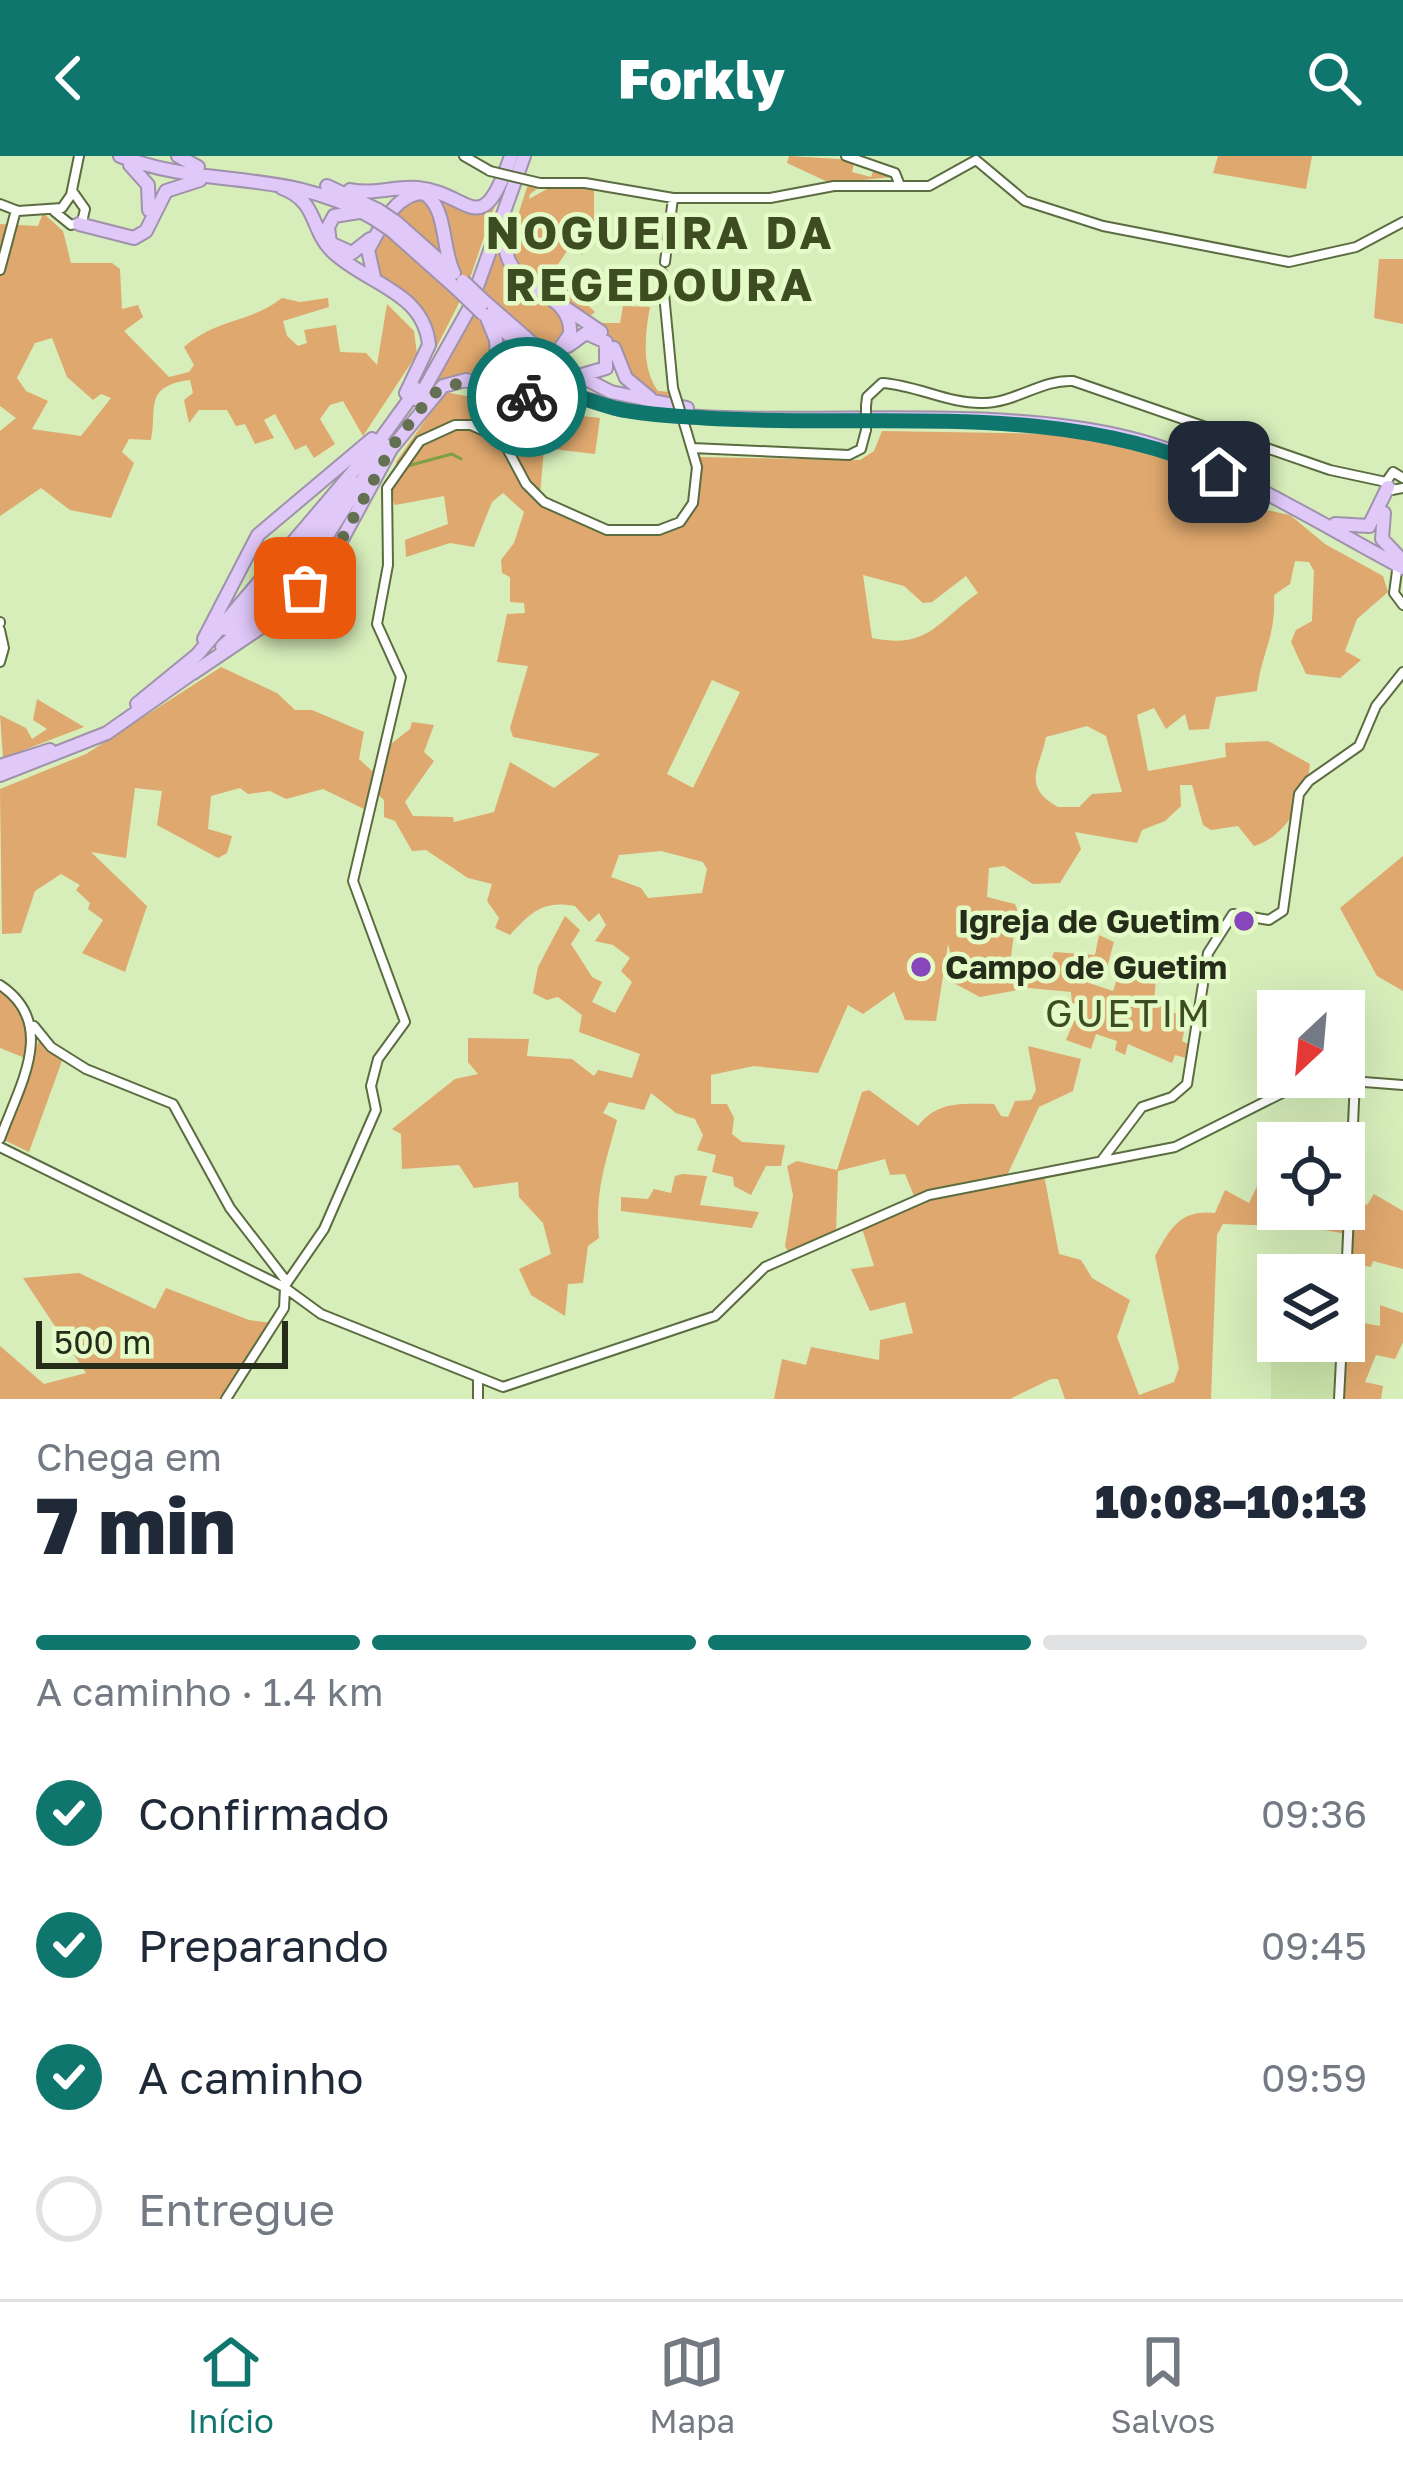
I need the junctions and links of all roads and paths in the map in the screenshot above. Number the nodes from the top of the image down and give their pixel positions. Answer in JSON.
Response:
{"nodes":[{"id":1,"x":79,"y":156,"type":"edge"},
{"id":2,"x":110,"y":156,"type":"edge"},
{"id":3,"x":178,"y":156,"type":"edge"},
{"id":4,"x":464,"y":156,"type":"edge"},
{"id":5,"x":521,"y":156,"type":"edge"},
{"id":6,"x":860,"y":158,"type":"edge"},
{"id":7,"x":128,"y":160,"type":"edge"},
{"id":8,"x":199,"y":173,"type":"junction"},
{"id":9,"x":899,"y":183,"type":"junction"},
{"id":10,"x":326,"y":186,"type":"junction"},
{"id":11,"x":282,"y":188,"type":"junction"},
{"id":12,"x":419,"y":188,"type":"junction"},
{"id":13,"x":674,"y":198,"type":"junction"},
{"id":14,"x":339,"y":200,"type":"junction"},
{"id":15,"x":0,"y":204,"type":"edge"},
{"id":16,"x":16,"y":210,"type":"junction"},
{"id":17,"x":69,"y":211,"type":"junction"},
{"id":18,"x":372,"y":214,"type":"junction"},
{"id":19,"x":1403,"y":222,"type":"edge"},
{"id":20,"x":0,"y":270,"type":"edge"},
{"id":21,"x":458,"y":281,"type":"junction"},
{"id":22,"x":383,"y":285,"type":"junction"},
{"id":23,"x":542,"y":293,"type":"junction"},
{"id":24,"x":485,"y":311,"type":"junction"},
{"id":25,"x":565,"y":372,"type":"junction"},
{"id":26,"x":512,"y":396,"type":"junction"},
{"id":27,"x":666,"y":405,"type":"junction"},
{"id":28,"x":634,"y":409,"type":"junction"},
{"id":29,"x":380,"y":440,"type":"junction"},
{"id":30,"x":692,"y":448,"type":"junction"},
{"id":31,"x":1394,"y":483,"type":"edge"},
{"id":32,"x":1335,"y":524,"type":"junction"},
{"id":33,"x":1401,"y":564,"type":"edge"},
{"id":34,"x":1403,"y":605,"type":"edge"},
{"id":35,"x":1,"y":627,"type":"edge"},
{"id":36,"x":0,"y":662,"type":"edge"},
{"id":37,"x":196,"y":666,"type":"junction"},
{"id":38,"x":1403,"y":672,"type":"edge"},
{"id":39,"x":0,"y":771,"type":"edge"},
{"id":40,"x":0,"y":985,"type":"edge"},
{"id":41,"x":38,"y":1038,"type":"junction"},
{"id":42,"x":1365,"y":1081,"type":"edge"},
{"id":43,"x":1403,"y":1085,"type":"edge"},
{"id":44,"x":1271,"y":1098,"type":"edge"},
{"id":45,"x":1353,"y":1098,"type":"edge"},
{"id":46,"x":0,"y":1143,"type":"edge"},
{"id":47,"x":1100,"y":1162,"type":"junction"},
{"id":48,"x":1348,"y":1254,"type":"edge"},
{"id":49,"x":286,"y":1284,"type":"junction"},
{"id":50,"x":290,"y":1301,"type":"junction"},
{"id":51,"x":1341,"y":1362,"type":"edge"},
{"id":52,"x":478,"y":1380,"type":"junction"},
{"id":53,"x":226,"y":1399,"type":"edge"},
{"id":54,"x":478,"y":1399,"type":"edge"},
{"id":55,"x":1339,"y":1399,"type":"edge"}],
"edges":[{"from":1,"to":17,"type":"main road"},
{"from":2,"to":7,"type":"highway"},
{"from":3,"to":8,"type":"highway"},
{"from":4,"to":13,"type":"main road","bridge":true},
{"from":5,"to":12,"type":"highway"},
{"from":5,"to":23,"type":"highway"},
{"from":5,"to":29,"type":"highway"},
{"from":5,"to":37,"type":"highway"},
{"from":6,"to":9,"type":"main road"},
{"from":7,"to":8,"type":"highway"},
{"from":7,"to":14,"type":"highway"},
{"from":7,"to":17,"type":"highway"},
{"from":8,"to":10,"type":"highway"},
{"from":8,"to":11,"type":"highway"},
{"from":8,"to":17,"type":"highway"},
{"from":9,"to":13,"type":"main road"},
{"from":9,"to":19,"type":"main road"},
{"from":10,"to":12,"type":"highway"},
{"from":10,"to":18,"type":"highway"},
{"from":11,"to":14,"type":"highway"},
{"from":11,"to":22,"type":"highway"},
{"from":12,"to":18,"type":"highway"},
{"from":13,"to":30,"type":"main road","bridge":true},
{"from":14,"to":18,"type":"highway"},
{"from":15,"to":16,"type":"main road"},
{"from":16,"to":17,"type":"main road"},
{"from":16,"to":20,"type":"main road"},
{"from":18,"to":21,"type":"highway","bridge":true},
{"from":21,"to":22,"type":"highway"},
{"from":21,"to":24,"type":"highway","bridge":true},
{"from":22,"to":37,"type":"highway"},
{"from":23,"to":24,"type":"highway"},
{"from":23,"to":27,"type":"highway"},
{"from":24,"to":25,"type":"highway","bridge":true},
{"from":25,"to":26,"type":"highway"},
{"from":25,"to":27,"type":"highway"},
{"from":25,"to":28,"type":"highway"},
{"from":26,"to":28,"type":"highway"},
{"from":26,"to":37,"type":"highway"},
{"from":27,"to":32,"type":"highway"},
{"from":28,"to":33,"type":"highway"},
{"from":29,"to":37,"type":"highway"},
{"from":29,"to":37,"type":"highway"},
{"from":30,"to":31,"type":"main road","bridge":true},
{"from":30,"to":49,"type":"main road"},
{"from":31,"to":32,"type":"highway"},
{"from":31,"to":33,"type":"highway"},
{"from":32,"to":33,"type":"highway"},
{"from":33,"to":34,"type":"main road"},
{"from":35,"to":36,"type":"main road"},
{"from":37,"to":39,"type":"highway"},
{"from":38,"to":47,"type":"main road"},
{"from":40,"to":41,"type":"main road"},
{"from":41,"to":46,"type":"main road"},
{"from":41,"to":49,"type":"main road"},
{"from":42,"to":43,"type":"main road"},
{"from":44,"to":47,"type":"main road"},
{"from":45,"to":48,"type":"main road"},
{"from":46,"to":49,"type":"main road"},
{"from":47,"to":52,"type":"main road"},
{"from":49,"to":50,"type":"main road"},
{"from":50,"to":52,"type":"main road"},
{"from":50,"to":53,"type":"main road"},
{"from":51,"to":55,"type":"main road"},
{"from":52,"to":54,"type":"main road"}]}
